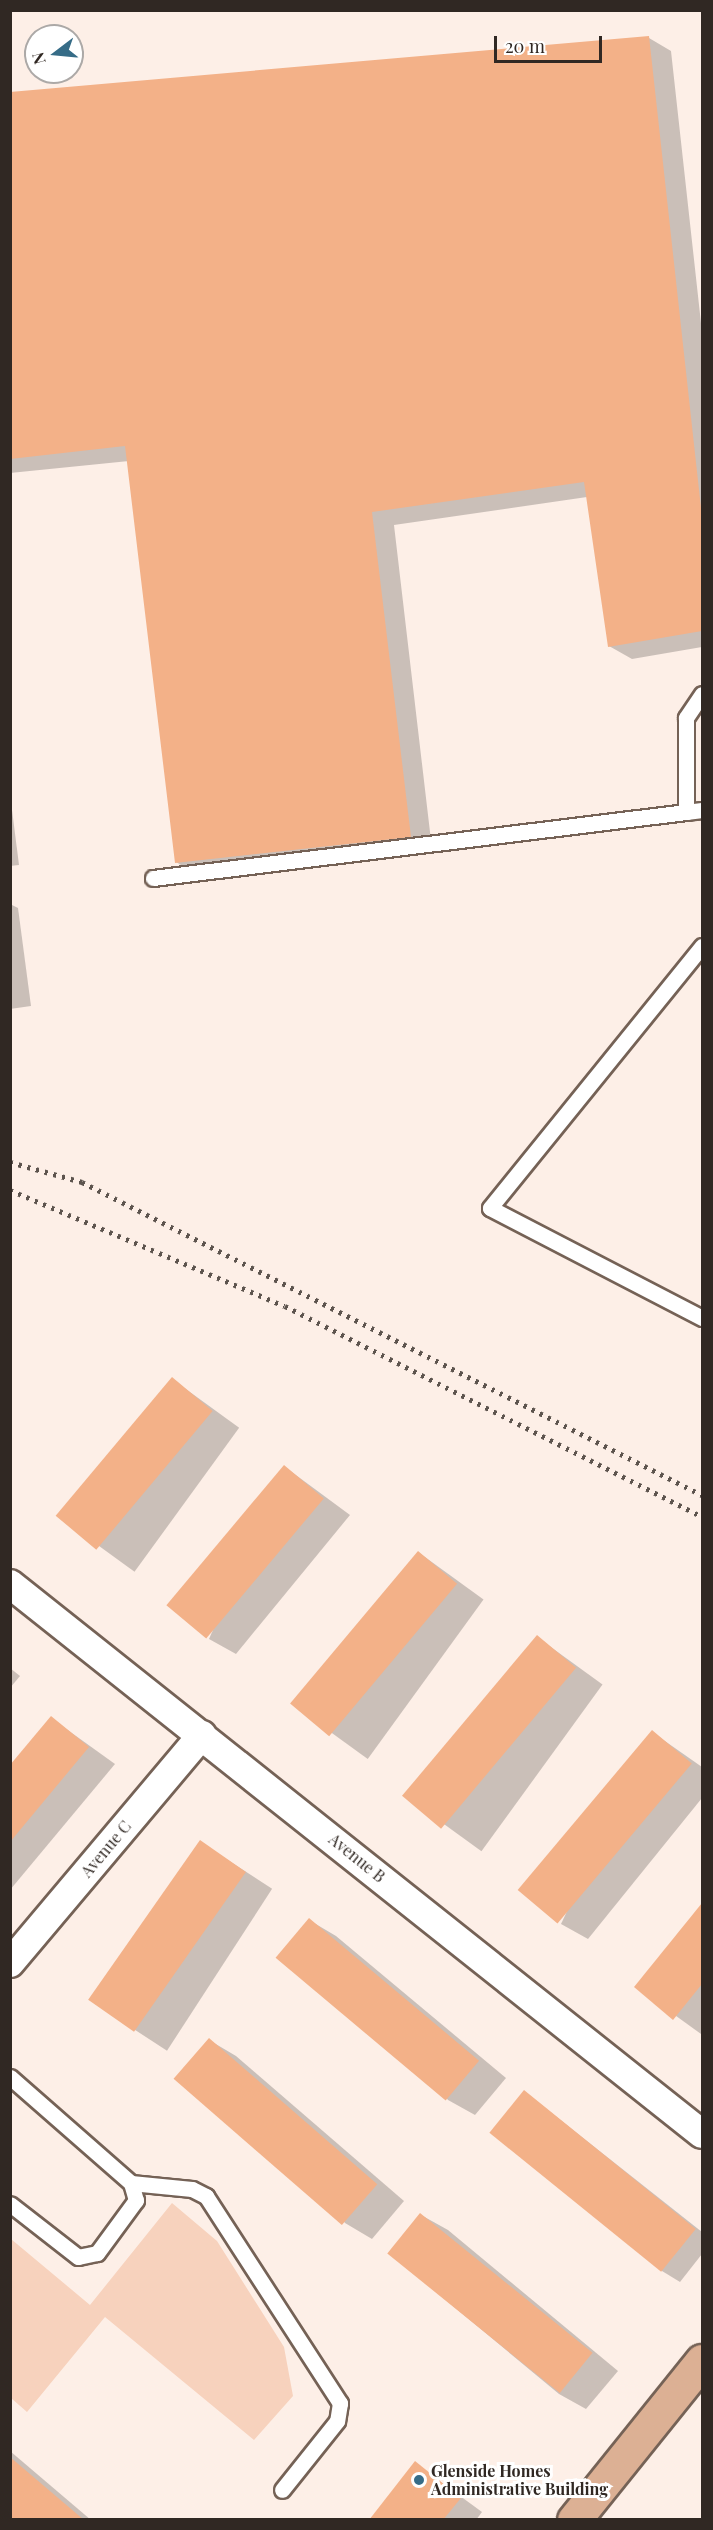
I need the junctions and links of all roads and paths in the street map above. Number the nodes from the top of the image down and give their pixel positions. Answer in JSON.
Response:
{"nodes":[{"id":1,"x":702,"y":694,"type":"edge"},
{"id":2,"x":702,"y":810,"type":"edge"},
{"id":3,"x":686,"y":812,"type":"junction"},
{"id":4,"x":153,"y":878,"type":"dead end"},
{"id":5,"x":702,"y":946,"type":"edge"},
{"id":6,"x":702,"y":1318,"type":"edge"},
{"id":7,"x":10,"y":1584,"type":"edge"},
{"id":8,"x":202,"y":1735,"type":"junction"},
{"id":9,"x":10,"y":1963,"type":"edge"},
{"id":10,"x":10,"y":2077,"type":"edge"},
{"id":11,"x":702,"y":2134,"type":"edge"},
{"id":12,"x":131,"y":2183,"type":"junction"},
{"id":13,"x":10,"y":2204,"type":"edge"},
{"id":14,"x":702,"y":2361,"type":"edge"},
{"id":15,"x":282,"y":2490,"type":"dead end"},
{"id":16,"x":574,"y":2520,"type":"edge"}],
"edges":[{"from":1,"to":3,"type":"lane"},
{"from":2,"to":3,"type":"lane"},
{"from":3,"to":4,"type":"lane"},
{"from":5,"to":6,"type":"lane"},
{"from":7,"to":8,"type":"street","name":"Avenue B"},
{"from":8,"to":9,"type":"street","name":"Avenue C"},
{"from":8,"to":11,"type":"street","name":"Avenue B"},
{"from":10,"to":12,"type":"lane"},
{"from":12,"to":13,"type":"lane"},
{"from":12,"to":15,"type":"lane"},
{"from":14,"to":16,"type":"main road"}]}
